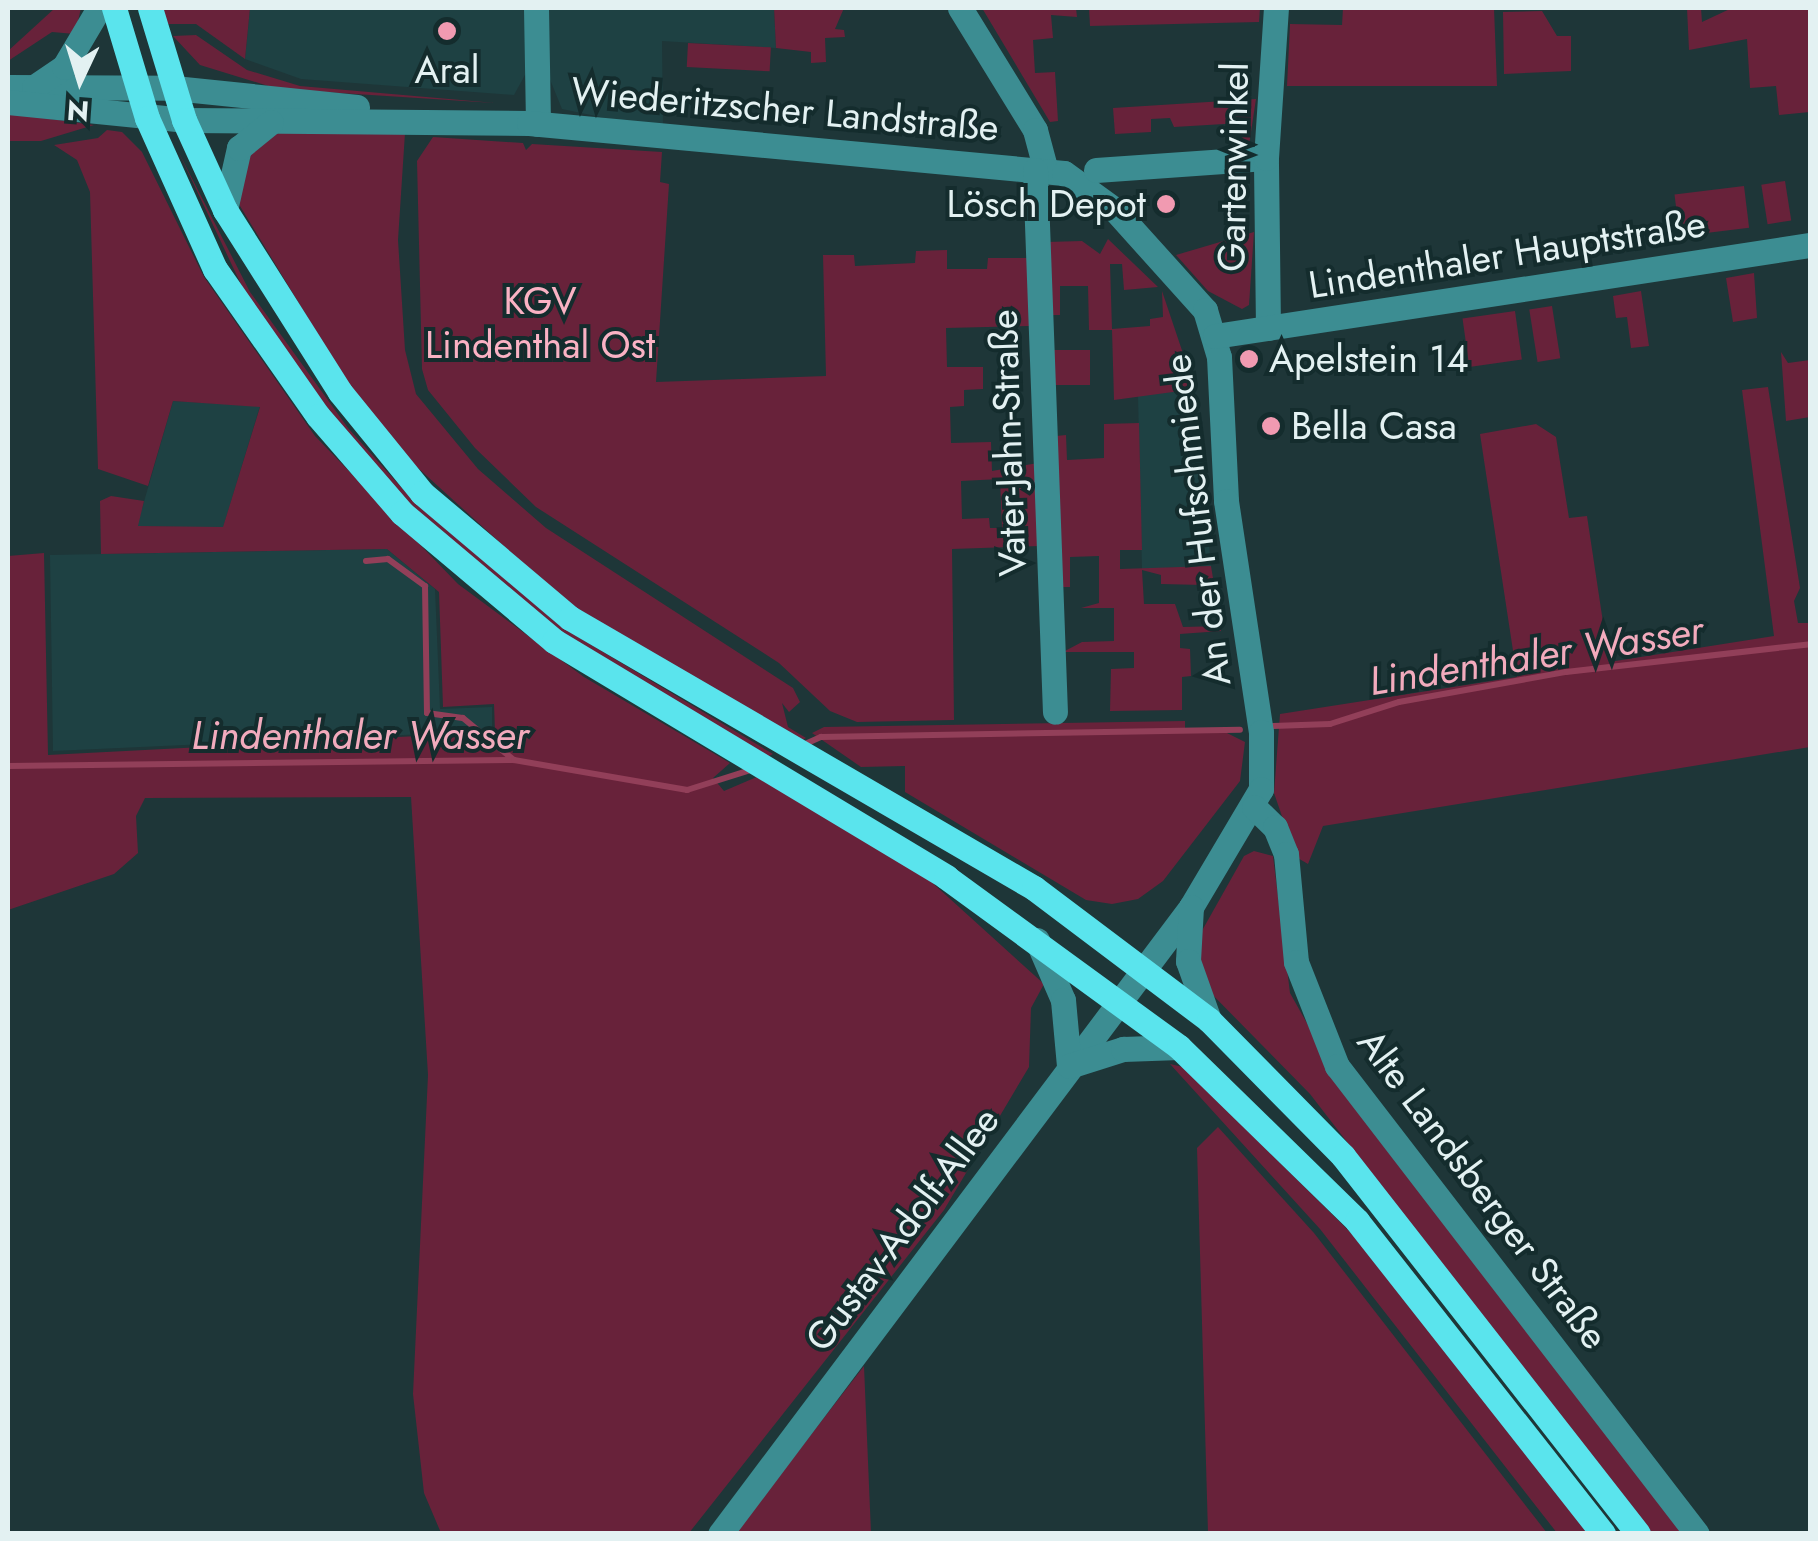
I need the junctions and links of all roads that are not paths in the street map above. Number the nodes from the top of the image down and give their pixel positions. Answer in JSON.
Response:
{"nodes":[{"id":1,"x":99,"y":8,"type":"edge"},
{"id":2,"x":114,"y":8,"type":"edge"},
{"id":3,"x":150,"y":8,"type":"edge"},
{"id":4,"x":536,"y":8,"type":"edge"},
{"id":5,"x":960,"y":8,"type":"edge"},
{"id":6,"x":1276,"y":8,"type":"edge"},
{"id":7,"x":8,"y":87,"type":"edge"},
{"id":8,"x":34,"y":87,"type":"junction"},
{"id":9,"x":138,"y":88,"type":"junction"},
{"id":10,"x":174,"y":88,"type":"junction"},
{"id":11,"x":8,"y":102,"type":"edge"},
{"id":12,"x":147,"y":118,"type":"junction"},
{"id":13,"x":184,"y":120,"type":"junction"},
{"id":14,"x":271,"y":122,"type":"junction"},
{"id":15,"x":527,"y":123,"type":"junction"},
{"id":16,"x":1266,"y":158,"type":"junction"},
{"id":17,"x":1096,"y":170,"type":"dead end"},
{"id":18,"x":1041,"y":171,"type":"junction"},
{"id":19,"x":225,"y":210,"type":"junction"},
{"id":20,"x":1810,"y":245,"type":"edge"},
{"id":21,"x":1268,"y":328,"type":"junction"},
{"id":22,"x":1215,"y":336,"type":"junction"},
{"id":23,"x":1055,"y":712,"type":"dead end"},
{"id":24,"x":1254,"y":807,"type":"junction"},
{"id":25,"x":1191,"y":907,"type":"junction"},
{"id":26,"x":1037,"y":940,"type":"junction"},
{"id":27,"x":1144,"y":969,"type":"junction"},
{"id":28,"x":1121,"y":1000,"type":"junction"},
{"id":29,"x":1209,"y":1020,"type":"junction"},
{"id":30,"x":1179,"y":1047,"type":"junction"},
{"id":31,"x":1069,"y":1066,"type":"junction"},
{"id":32,"x":720,"y":1534,"type":"edge"},
{"id":33,"x":1603,"y":1534,"type":"edge"},
{"id":34,"x":1638,"y":1534,"type":"edge"},
{"id":35,"x":1697,"y":1534,"type":"edge"}],
"edges":[{"from":1,"to":8,"type":"street"},
{"from":2,"to":9,"type":"main road"},
{"from":3,"to":10,"type":"main road"},
{"from":4,"to":15,"type":"street"},
{"from":5,"to":18,"type":"street"},
{"from":6,"to":16,"type":"street","name":"Gartenwinkel"},
{"from":7,"to":8,"type":"street","name":"Wiederitzscher Landstraße"},
{"from":8,"to":9,"type":"street","name":"Wiederitzscher Landstraße"},
{"from":9,"to":10,"type":"street","name":"Wiederitzscher Landstraße"},
{"from":9,"to":12,"type":"main road"},
{"from":10,"to":13,"type":"main road"},
{"from":10,"to":15,"type":"street","name":"Wiederitzscher Landstraße"},
{"from":11,"to":12,"type":"street","name":"Wiederitzscher Landstraße"},
{"from":12,"to":13,"type":"street","name":"Wiederitzscher Landstraße"},
{"from":12,"to":26,"type":"main road"},
{"from":13,"to":14,"type":"street","name":"Wiederitzscher Landstraße"},
{"from":13,"to":19,"type":"main road"},
{"from":14,"to":15,"type":"street","name":"Wiederitzscher Landstraße"},
{"from":14,"to":19,"type":"street"},
{"from":15,"to":18,"type":"street","name":"Wiederitzscher Landstraße"},
{"from":16,"to":17,"type":"street"},
{"from":16,"to":21,"type":"street","name":"Gartenwinkel"},
{"from":18,"to":22,"type":"street","name":"An der Hufschmiede"},
{"from":18,"to":23,"type":"street","name":"Vater-Jahn-Straße"},
{"from":19,"to":27,"type":"main road"},
{"from":20,"to":21,"type":"street","name":"Lindenthaler Hauptstraße"},
{"from":21,"to":22,"type":"street","name":"Lindenthaler Hauptstraße"},
{"from":22,"to":24,"type":"street","name":"An der Hufschmiede"},
{"from":24,"to":25,"type":"street","name":"An der Hufschmiede"},
{"from":24,"to":35,"type":"street","name":"Alte Landsberger Straße"},
{"from":25,"to":27,"type":"street","name":"An der Hufschmiede"},
{"from":25,"to":29,"type":"street"},
{"from":26,"to":28,"type":"main road"},
{"from":26,"to":31,"type":"street"},
{"from":27,"to":28,"type":"street","name":"Gustav-Adolf-Allee"},
{"from":27,"to":29,"type":"main road"},
{"from":28,"to":30,"type":"main road"},
{"from":28,"to":31,"type":"street","name":"Gustav-Adolf-Allee"},
{"from":29,"to":34,"type":"main road"},
{"from":30,"to":31,"type":"street"},
{"from":30,"to":33,"type":"main road"},
{"from":31,"to":32,"type":"street","name":"Gustav-Adolf-Allee"}]}
